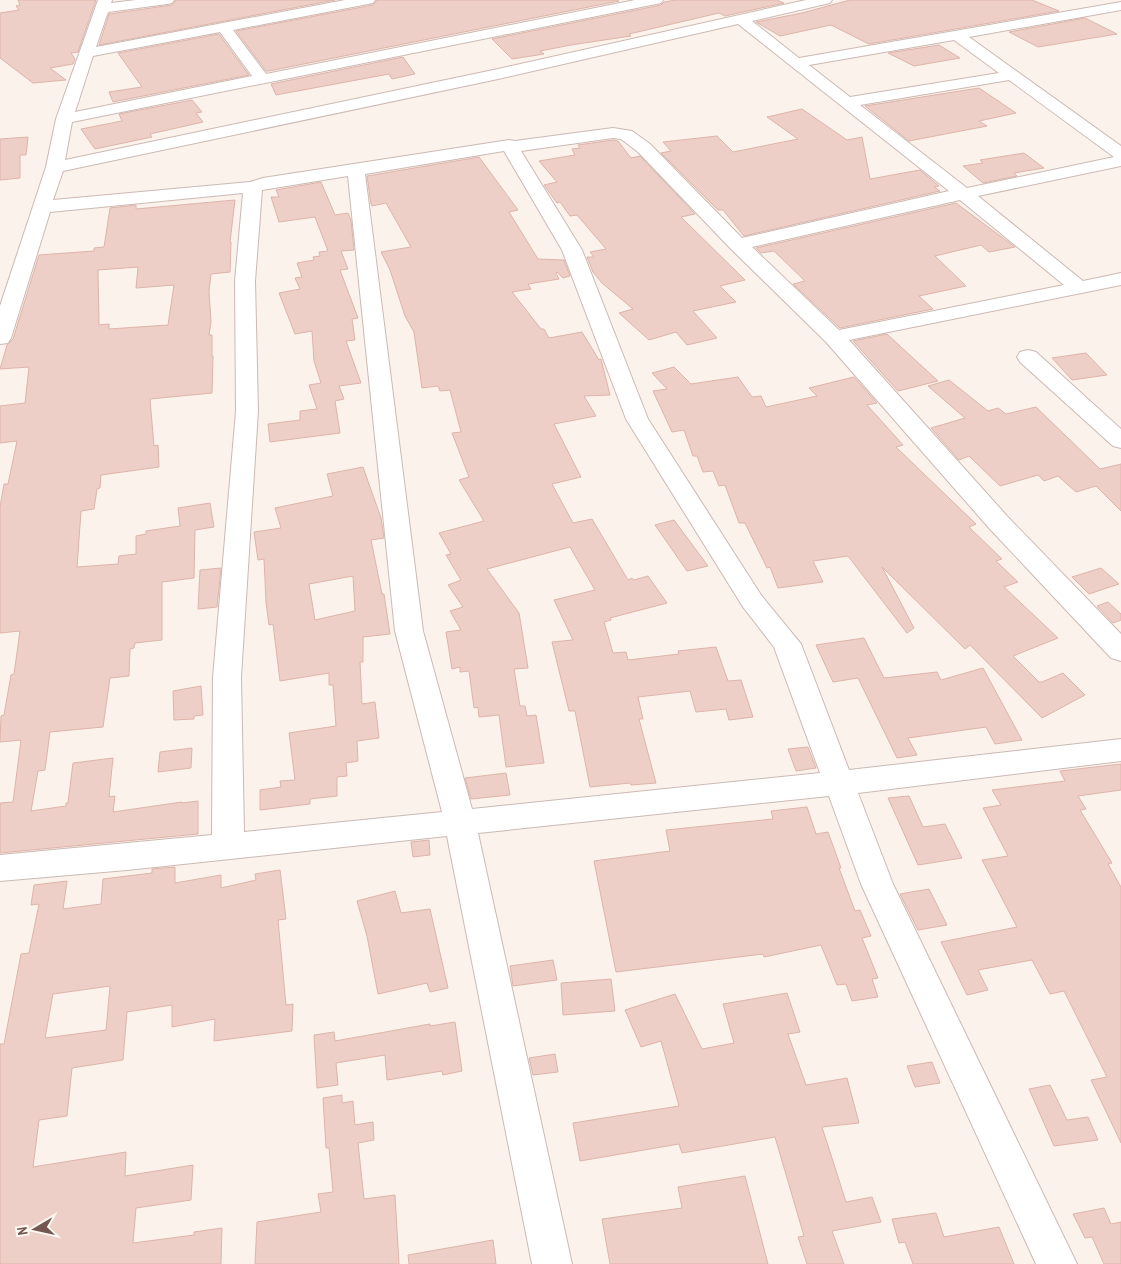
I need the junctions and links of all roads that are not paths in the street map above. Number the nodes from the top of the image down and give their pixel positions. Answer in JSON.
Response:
{"nodes":[{"id":1,"x":166,"y":0,"type":"edge"},
{"id":2,"x":368,"y":0,"type":"edge"},
{"id":3,"x":656,"y":0,"type":"edge"},
{"id":4,"x":826,"y":0,"type":"edge"},
{"id":5,"x":104,"y":4,"type":"edge"},
{"id":6,"x":1121,"y":6,"type":"edge"},
{"id":7,"x":739,"y":18,"type":"junction"},
{"id":8,"x":223,"y":27,"type":"junction"},
{"id":9,"x":957,"y":35,"type":"junction"},
{"id":10,"x":87,"y":53,"type":"junction"},
{"id":11,"x":796,"y":63,"type":"junction"},
{"id":12,"x":1013,"y":75,"type":"junction"},
{"id":13,"x":263,"y":80,"type":"junction"},
{"id":14,"x":847,"y":102,"type":"junction"},
{"id":15,"x":64,"y":119,"type":"junction"},
{"id":16,"x":510,"y":147,"type":"junction"},
{"id":17,"x":1121,"y":154,"type":"edge"},
{"id":18,"x":1121,"y":161,"type":"edge"},
{"id":19,"x":55,"y":167,"type":"junction"},
{"id":20,"x":356,"y":170,"type":"junction"},
{"id":21,"x":254,"y":186,"type":"junction"},
{"id":22,"x":964,"y":194,"type":"junction"},
{"id":23,"x":42,"y":207,"type":"junction"},
{"id":24,"x":738,"y":244,"type":"junction"},
{"id":25,"x":1121,"y":279,"type":"edge"},
{"id":26,"x":1079,"y":287,"type":"junction"},
{"id":27,"x":834,"y":337,"type":"junction"},
{"id":28,"x":0,"y":338,"type":"edge"},
{"id":29,"x":1028,"y":357,"type":"dead end"},
{"id":30,"x":1121,"y":441,"type":"edge"},
{"id":31,"x":1121,"y":651,"type":"edge"},
{"id":32,"x":1121,"y":750,"type":"edge"},
{"id":33,"x":840,"y":783,"type":"junction"},
{"id":34,"x":460,"y":822,"type":"junction"},
{"id":35,"x":228,"y":846,"type":"junction"},
{"id":36,"x":0,"y":868,"type":"edge"},
{"id":37,"x":552,"y":1264,"type":"edge"},
{"id":38,"x":1057,"y":1264,"type":"edge"}],
"edges":[{"from":1,"to":5,"type":"street"},
{"from":2,"to":8,"type":"street"},
{"from":3,"to":13,"type":"street"},
{"from":4,"to":7,"type":"street"},
{"from":5,"to":10,"type":"street"},
{"from":6,"to":9,"type":"street"},
{"from":7,"to":11,"type":"street"},
{"from":7,"to":19,"type":"street"},
{"from":8,"to":10,"type":"street"},
{"from":8,"to":13,"type":"street"},
{"from":9,"to":11,"type":"street"},
{"from":9,"to":12,"type":"street"},
{"from":10,"to":15,"type":"street"},
{"from":11,"to":14,"type":"street"},
{"from":12,"to":14,"type":"street"},
{"from":12,"to":17,"type":"street"},
{"from":13,"to":15,"type":"street"},
{"from":14,"to":22,"type":"street"},
{"from":15,"to":19,"type":"street"},
{"from":16,"to":20,"type":"street"},
{"from":16,"to":24,"type":"street"},
{"from":16,"to":33,"type":"street"},
{"from":18,"to":22,"type":"street"},
{"from":19,"to":23,"type":"street"},
{"from":20,"to":21,"type":"street"},
{"from":20,"to":34,"type":"street"},
{"from":21,"to":23,"type":"street"},
{"from":21,"to":35,"type":"street"},
{"from":22,"to":24,"type":"street"},
{"from":22,"to":26,"type":"street"},
{"from":23,"to":28,"type":"street"},
{"from":24,"to":27,"type":"street"},
{"from":25,"to":26,"type":"street"},
{"from":26,"to":27,"type":"street"},
{"from":27,"to":31,"type":"street"},
{"from":29,"to":30,"type":"street"},
{"from":32,"to":33,"type":"street"},
{"from":33,"to":34,"type":"street"},
{"from":33,"to":38,"type":"street"},
{"from":34,"to":35,"type":"street"},
{"from":34,"to":37,"type":"street"},
{"from":35,"to":36,"type":"street"}]}
